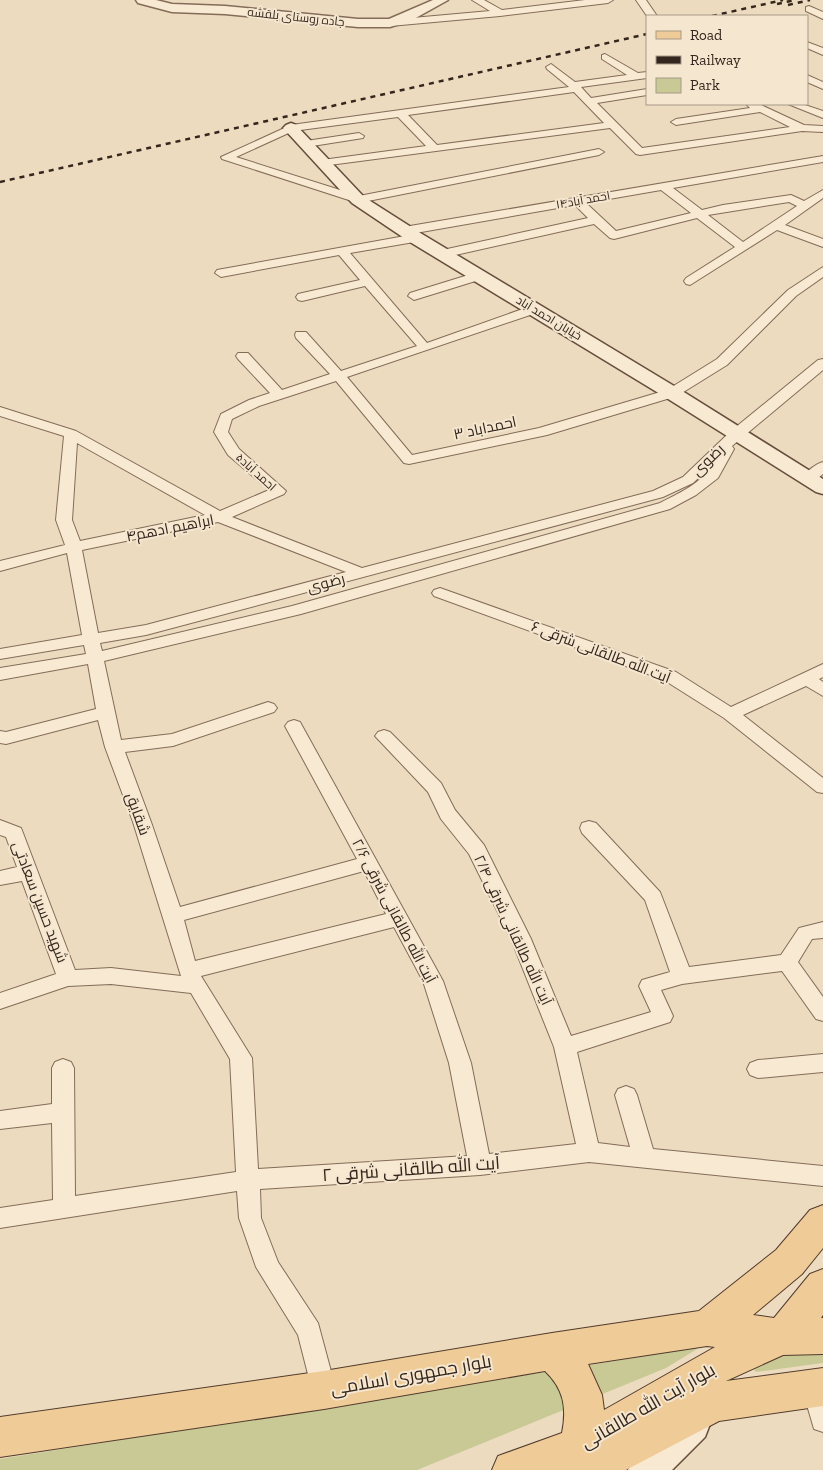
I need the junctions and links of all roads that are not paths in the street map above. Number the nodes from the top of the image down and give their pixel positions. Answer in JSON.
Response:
{"nodes":[{"id":1,"x":142,"y":0,"type":"edge"},
{"id":2,"x":442,"y":0,"type":"edge"},
{"id":3,"x":477,"y":0,"type":"edge"},
{"id":4,"x":533,"y":0,"type":"edge"},
{"id":5,"x":608,"y":0,"type":"edge"},
{"id":6,"x":641,"y":0,"type":"edge"},
{"id":7,"x":540,"y":9,"type":"junction"},
{"id":8,"x":809,"y":9,"type":"dead end"},
{"id":9,"x":500,"y":13,"type":"junction"},
{"id":10,"x":651,"y":15,"type":"edge"},
{"id":11,"x":823,"y":16,"type":"edge"},
{"id":12,"x":390,"y":23,"type":"junction"},
{"id":13,"x":808,"y":45,"type":"edge"},
{"id":14,"x":823,"y":52,"type":"edge"},
{"id":15,"x":605,"y":57,"type":"dead end"},
{"id":16,"x":551,"y":67,"type":"dead end"},
{"id":17,"x":642,"y":76,"type":"edge"},
{"id":18,"x":808,"y":79,"type":"edge"},
{"id":19,"x":576,"y":87,"type":"junction"},
{"id":20,"x":820,"y":89,"type":"edge"},
{"id":21,"x":646,"y":92,"type":"edge"},
{"id":22,"x":589,"y":101,"type":"junction"},
{"id":23,"x":751,"y":105,"type":"edge"},
{"id":24,"x":796,"y":105,"type":"edge"},
{"id":25,"x":761,"y":109,"type":"junction"},
{"id":26,"x":400,"y":113,"type":"junction"},
{"id":27,"x":823,"y":115,"type":"edge"},
{"id":28,"x":610,"y":125,"type":"junction"},
{"id":29,"x":291,"y":128,"type":"junction"},
{"id":30,"x":802,"y":128,"type":"junction"},
{"id":31,"x":823,"y":129,"type":"edge"},
{"id":32,"x":359,"y":136,"type":"dead end"},
{"id":33,"x":700,"y":143,"type":"junction"},
{"id":34,"x":306,"y":144,"type":"junction"},
{"id":35,"x":434,"y":148,"type":"junction"},
{"id":36,"x":599,"y":152,"type":"dead end"},
{"id":37,"x":823,"y":159,"type":"edge"},
{"id":38,"x":322,"y":162,"type":"junction"},
{"id":39,"x":663,"y":186,"type":"junction"},
{"id":40,"x":823,"y":193,"type":"edge"},
{"id":41,"x":358,"y":200,"type":"junction"},
{"id":42,"x":578,"y":201,"type":"junction"},
{"id":43,"x":805,"y":206,"type":"junction"},
{"id":44,"x":699,"y":214,"type":"junction"},
{"id":45,"x":596,"y":220,"type":"junction"},
{"id":46,"x":776,"y":226,"type":"junction"},
{"id":47,"x":410,"y":235,"type":"junction"},
{"id":48,"x":823,"y":243,"type":"edge"},
{"id":49,"x":743,"y":247,"type":"junction"},
{"id":50,"x":343,"y":253,"type":"junction"},
{"id":51,"x":442,"y":254,"type":"junction"},
{"id":52,"x":823,"y":271,"type":"edge"},
{"id":53,"x":221,"y":273,"type":"dead end"},
{"id":54,"x":478,"y":276,"type":"junction"},
{"id":55,"x":690,"y":281,"type":"dead end"},
{"id":56,"x":367,"y":282,"type":"junction"},
{"id":57,"x":414,"y":296,"type":"dead end"},
{"id":58,"x":302,"y":297,"type":"dead end"},
{"id":59,"x":535,"y":309,"type":"junction"},
{"id":60,"x":301,"y":335,"type":"dead end"},
{"id":61,"x":424,"y":348,"type":"junction"},
{"id":62,"x":243,"y":356,"type":"dead end"},
{"id":63,"x":818,"y":368,"type":"edge"},
{"id":64,"x":339,"y":376,"type":"junction"},
{"id":65,"x":672,"y":393,"type":"junction"},
{"id":66,"x":280,"y":396,"type":"junction"},
{"id":67,"x":0,"y":411,"type":"edge"},
{"id":68,"x":71,"y":434,"type":"junction"},
{"id":69,"x":736,"y":434,"type":"junction"},
{"id":70,"x":823,"y":466,"type":"edge"},
{"id":71,"x":815,"y":483,"type":"edge"},
{"id":72,"x":219,"y":517,"type":"junction"},
{"id":73,"x":74,"y":547,"type":"junction"},
{"id":74,"x":0,"y":566,"type":"edge"},
{"id":75,"x":362,"y":573,"type":"junction"},
{"id":76,"x":440,"y":593,"type":"dead end"},
{"id":77,"x":91,"y":640,"type":"junction"},
{"id":78,"x":0,"y":654,"type":"edge"},
{"id":79,"x":94,"y":658,"type":"junction"},
{"id":80,"x":823,"y":670,"type":"edge"},
{"id":81,"x":0,"y":674,"type":"edge"},
{"id":82,"x":807,"y":679,"type":"junction"},
{"id":83,"x":823,"y":690,"type":"edge"},
{"id":84,"x":268,"y":708,"type":"dead end"},
{"id":85,"x":105,"y":712,"type":"junction"},
{"id":86,"x":730,"y":714,"type":"junction"},
{"id":87,"x":294,"y":726,"type":"dead end"},
{"id":88,"x":0,"y":736,"type":"edge"},
{"id":89,"x":384,"y":736,"type":"dead end"},
{"id":90,"x":114,"y":747,"type":"junction"},
{"id":91,"x":823,"y":786,"type":"edge"},
{"id":92,"x":0,"y":827,"type":"edge"},
{"id":93,"x":589,"y":828,"type":"dead end"},
{"id":94,"x":368,"y":863,"type":"junction"},
{"id":95,"x":30,"y":872,"type":"junction"},
{"id":96,"x":0,"y":878,"type":"edge"},
{"id":97,"x":173,"y":916,"type":"junction"},
{"id":98,"x":399,"y":918,"type":"junction"},
{"id":99,"x":823,"y":930,"type":"edge"},
{"id":100,"x":787,"y":962,"type":"junction"},
{"id":101,"x":682,"y":976,"type":"junction"},
{"id":102,"x":68,"y":978,"type":"junction"},
{"id":103,"x":192,"y":979,"type":"junction"},
{"id":104,"x":0,"y":1001,"type":"edge"},
{"id":105,"x":823,"y":1013,"type":"edge"},
{"id":106,"x":564,"y":1046,"type":"junction"},
{"id":107,"x":823,"y":1063,"type":"edge"},
{"id":108,"x":63,"y":1068,"type":"dead end"},
{"id":109,"x":758,"y":1069,"type":"dead end"},
{"id":110,"x":626,"y":1094,"type":"dead end"},
{"id":111,"x":64,"y":1112,"type":"junction"},
{"id":112,"x":0,"y":1120,"type":"edge"},
{"id":113,"x":589,"y":1152,"type":"junction"},
{"id":114,"x":645,"y":1158,"type":"junction"},
{"id":115,"x":480,"y":1166,"type":"junction"},
{"id":116,"x":823,"y":1176,"type":"edge"},
{"id":117,"x":247,"y":1180,"type":"junction"},
{"id":118,"x":64,"y":1208,"type":"junction"},
{"id":119,"x":0,"y":1218,"type":"edge"},
{"id":120,"x":823,"y":1221,"type":"edge"},
{"id":121,"x":823,"y":1286,"type":"edge"},
{"id":122,"x":707,"y":1328,"type":"junction"},
{"id":123,"x":823,"y":1336,"type":"edge"},
{"id":124,"x":782,"y":1337,"type":"junction"},
{"id":125,"x":552,"y":1351,"type":"junction"},
{"id":126,"x":324,"y":1390,"type":"junction"},
{"id":127,"x":820,"y":1398,"type":"edge"},
{"id":128,"x":714,"y":1402,"type":"junction"},
{"id":129,"x":0,"y":1438,"type":"edge"},
{"id":130,"x":581,"y":1459,"type":"edge"},
{"id":131,"x":512,"y":1470,"type":"edge"},
{"id":132,"x":646,"y":1470,"type":"edge"}],
"edges":[{"from":1,"to":12,"type":"street","name":"جاده روستای بلقشه"},
{"from":2,"to":12,"type":"street","name":"جاده روستای بلقشه"},
{"from":3,"to":9,"type":"street"},
{"from":4,"to":7,"type":"street"},
{"from":5,"to":7,"type":"street"},
{"from":6,"to":10,"type":"street"},
{"from":7,"to":9,"type":"street"},
{"from":8,"to":11,"type":"street"},
{"from":9,"to":12,"type":"street"},
{"from":13,"to":14,"type":"street"},
{"from":15,"to":17,"type":"street"},
{"from":16,"to":19,"type":"street"},
{"from":17,"to":19,"type":"street"},
{"from":18,"to":20,"type":"street"},
{"from":19,"to":22,"type":"street"},
{"from":19,"to":26,"type":"street"},
{"from":21,"to":22,"type":"street"},
{"from":22,"to":28,"type":"street"},
{"from":23,"to":25,"type":"street"},
{"from":24,"to":27,"type":"street"},
{"from":25,"to":30,"type":"street"},
{"from":25,"to":33,"type":"street"},
{"from":26,"to":29,"type":"street"},
{"from":26,"to":35,"type":"street"},
{"from":28,"to":33,"type":"street"},
{"from":28,"to":35,"type":"street"},
{"from":29,"to":34,"type":"main road","name":"خیابان احمد آباد"},
{"from":29,"to":41,"type":"street"},
{"from":30,"to":31,"type":"street"},
{"from":30,"to":33,"type":"street"},
{"from":32,"to":34,"type":"street"},
{"from":34,"to":38,"type":"main road","name":"خیابان احمد آباد"},
{"from":35,"to":38,"type":"street"},
{"from":36,"to":41,"type":"street"},
{"from":37,"to":39,"type":"street","name":"احمد آباد۱۴"},
{"from":38,"to":41,"type":"main road","name":"خیابان احمد آباد"},
{"from":39,"to":42,"type":"street","name":"احمد آباد۱۴"},
{"from":39,"to":44,"type":"street"},
{"from":40,"to":43,"type":"street"},
{"from":41,"to":47,"type":"main road","name":"خیابان احمد آباد"},
{"from":42,"to":45,"type":"street"},
{"from":42,"to":47,"type":"street","name":"احمد آباد۱۴"},
{"from":43,"to":44,"type":"street"},
{"from":43,"to":46,"type":"street"},
{"from":44,"to":45,"type":"street"},
{"from":44,"to":49,"type":"street"},
{"from":45,"to":51,"type":"street"},
{"from":46,"to":48,"type":"street"},
{"from":46,"to":49,"type":"street"},
{"from":47,"to":50,"type":"street","name":"احمد آباد۱۴"},
{"from":47,"to":51,"type":"main road","name":"خیابان احمد آباد"},
{"from":49,"to":55,"type":"street"},
{"from":50,"to":53,"type":"street","name":"احمد آباد۱۴"},
{"from":50,"to":56,"type":"street"},
{"from":51,"to":54,"type":"main road","name":"خیابان احمد آباد"},
{"from":52,"to":65,"type":"street"},
{"from":54,"to":57,"type":"street"},
{"from":54,"to":59,"type":"main road","name":"خیابان احمد آباد"},
{"from":56,"to":58,"type":"street"},
{"from":56,"to":61,"type":"street"},
{"from":59,"to":61,"type":"street","name":"احمد آباد۵"},
{"from":59,"to":65,"type":"main road","name":"خیابان احمد آباد"},
{"from":60,"to":64,"type":"street"},
{"from":61,"to":64,"type":"street","name":"احمد آباد۵"},
{"from":62,"to":66,"type":"street"},
{"from":63,"to":69,"type":"street"},
{"from":64,"to":65,"type":"street","name":"احمداباد ۳"},
{"from":64,"to":66,"type":"street","name":"احمد آباد۵"},
{"from":65,"to":69,"type":"main road","name":"خیابان احمد آباد"},
{"from":66,"to":72,"type":"street","name":"احمد آباد۵"},
{"from":67,"to":68,"type":"street"},
{"from":68,"to":72,"type":"street"},
{"from":68,"to":73,"type":"street","name":"شقایق"},
{"from":69,"to":71,"type":"main road","name":"خیابان احمد آباد"},
{"from":69,"to":75,"type":"street","name":"رضوی"},
{"from":69,"to":79,"type":"street","name":"رضوی"},
{"from":70,"to":71,"type":"street"},
{"from":72,"to":73,"type":"street","name":"ابراهیم ادهم۴"},
{"from":72,"to":75,"type":"street","name":"ابراهیم ادهم۴"},
{"from":73,"to":74,"type":"street","name":"ابراهیم ادهم۴"},
{"from":73,"to":77,"type":"street","name":"شقایق"},
{"from":75,"to":77,"type":"street","name":"رضوی"},
{"from":76,"to":86,"type":"street","name":"آیت الله طالقانی شرقی ۶"},
{"from":77,"to":78,"type":"street","name":"رضوی"},
{"from":77,"to":79,"type":"street","name":"شقایق"},
{"from":79,"to":81,"type":"street","name":"رضوی"},
{"from":79,"to":85,"type":"street","name":"شقایق"},
{"from":80,"to":82,"type":"street"},
{"from":82,"to":83,"type":"street"},
{"from":82,"to":86,"type":"street"},
{"from":84,"to":90,"type":"street"},
{"from":85,"to":88,"type":"street"},
{"from":85,"to":90,"type":"street","name":"شقایق"},
{"from":86,"to":91,"type":"street","name":"آیت الله طالقانی شرقی ۶"},
{"from":87,"to":94,"type":"street","name":"آیت الله طالقانی شرقی ۲/۶"},
{"from":89,"to":106,"type":"street","name":"آیت الله طالقانی شرقی ۲/۴"},
{"from":90,"to":97,"type":"street","name":"شقایق"},
{"from":92,"to":95,"type":"street","name":"شهید حسین سعادتی"},
{"from":93,"to":101,"type":"street"},
{"from":94,"to":97,"type":"street"},
{"from":94,"to":98,"type":"street","name":"آیت الله طالقانی شرقی ۲/۶"},
{"from":95,"to":96,"type":"street"},
{"from":95,"to":102,"type":"street","name":"شهید حسین سعادتی"},
{"from":97,"to":103,"type":"street","name":"شقایق"},
{"from":98,"to":103,"type":"street"},
{"from":98,"to":115,"type":"street","name":"آیت الله طالقانی شرقی ۲/۶"},
{"from":99,"to":100,"type":"street"},
{"from":100,"to":101,"type":"street"},
{"from":100,"to":105,"type":"street"},
{"from":101,"to":106,"type":"street"},
{"from":102,"to":103,"type":"street","name":"شهید حسین سعادتی"},
{"from":102,"to":104,"type":"street"},
{"from":103,"to":117,"type":"street","name":"شقایق"},
{"from":106,"to":113,"type":"street","name":"آیت الله طالقانی شرقی ۲/۴"},
{"from":107,"to":109,"type":"street"},
{"from":108,"to":111,"type":"street"},
{"from":110,"to":114,"type":"street"},
{"from":111,"to":112,"type":"street"},
{"from":111,"to":118,"type":"street"},
{"from":113,"to":114,"type":"street","name":"آیت الله طالقانی شرقی ۲"},
{"from":113,"to":115,"type":"street","name":"آیت الله طالقانی شرقی ۲"},
{"from":114,"to":116,"type":"street","name":"آیت الله طالقانی شرقی ۲"},
{"from":115,"to":117,"type":"street","name":"آیت الله طالقانی شرقی ۲"},
{"from":117,"to":118,"type":"street","name":"آیت الله طالقانی شرقی ۲"},
{"from":117,"to":126,"type":"street","name":"شقایق"},
{"from":118,"to":119,"type":"street","name":"آیت الله طالقانی شرقی ۲"},
{"from":120,"to":122,"type":"main road"},
{"from":121,"to":124,"type":"main road"},
{"from":122,"to":124,"type":"main road","name":"بلوار جمهوری اسلامی"},
{"from":122,"to":125,"type":"main road","name":"بلوار جمهوری اسلامی"},
{"from":123,"to":124,"type":"main road","name":"بلوار جمهوری اسلامی"},
{"from":124,"to":130,"type":"main road","name":"بلوار آیت الله طالقانی"},
{"from":125,"to":126,"type":"main road","name":"بلوار جمهوری اسلامی"},
{"from":125,"to":130,"type":"main road"},
{"from":126,"to":129,"type":"main road","name":"بلوار جمهوری اسلامی"},
{"from":127,"to":128,"type":"main road"},
{"from":128,"to":130,"type":"main road"},
{"from":128,"to":132,"type":"main road"},
{"from":130,"to":131,"type":"main road","name":"بلوار آیت الله طالقانی"}]}
